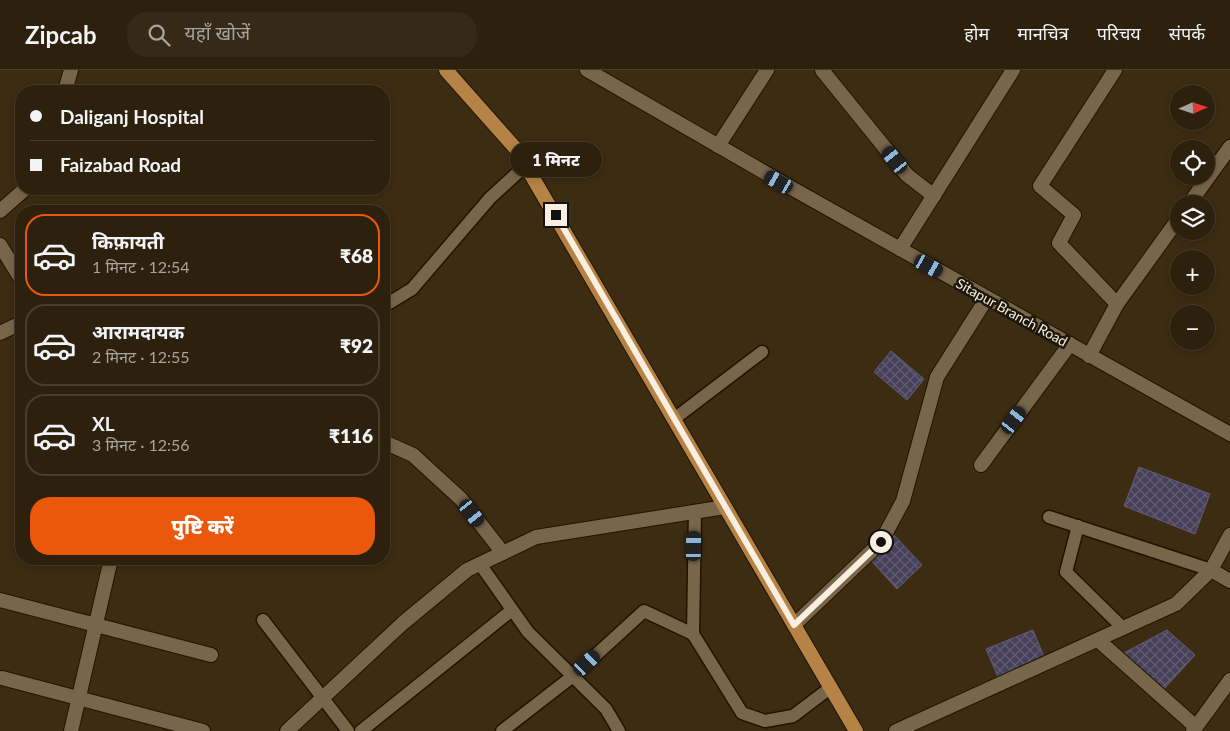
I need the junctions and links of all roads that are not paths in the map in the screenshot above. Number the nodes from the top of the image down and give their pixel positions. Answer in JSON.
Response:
{"nodes":[{"id":1,"x":71,"y":70,"type":"edge"},
{"id":2,"x":446,"y":70,"type":"edge"},
{"id":3,"x":587,"y":70,"type":"edge"},
{"id":4,"x":767,"y":70,"type":"edge"},
{"id":5,"x":822,"y":70,"type":"edge"},
{"id":6,"x":1013,"y":70,"type":"edge"},
{"id":7,"x":1115,"y":70,"type":"edge"},
{"id":8,"x":67,"y":85,"type":"edge"},
{"id":9,"x":718,"y":146,"type":"junction"},
{"id":10,"x":1230,"y":147,"type":"edge"},
{"id":11,"x":526,"y":165,"type":"junction"},
{"id":12,"x":18,"y":195,"type":"edge"},
{"id":13,"x":1195,"y":195,"type":"edge"},
{"id":14,"x":934,"y":196,"type":"junction"},
{"id":15,"x":0,"y":212,"type":"edge"},
{"id":16,"x":1170,"y":230,"type":"edge"},
{"id":17,"x":0,"y":245,"type":"edge"},
{"id":18,"x":900,"y":249,"type":"junction"},
{"id":19,"x":15,"y":269,"type":"edge"},
{"id":20,"x":987,"y":298,"type":"junction"},
{"id":21,"x":390,"y":302,"type":"edge"},
{"id":22,"x":1117,"y":304,"type":"junction"},
{"id":23,"x":15,"y":326,"type":"edge"},
{"id":24,"x":0,"y":333,"type":"edge"},
{"id":25,"x":1070,"y":344,"type":"junction"},
{"id":26,"x":762,"y":352,"type":"dead end"},
{"id":27,"x":1090,"y":356,"type":"junction"},
{"id":28,"x":674,"y":419,"type":"junction"},
{"id":29,"x":1230,"y":434,"type":"edge"},
{"id":30,"x":390,"y":445,"type":"edge"},
{"id":31,"x":981,"y":465,"type":"dead end"},
{"id":32,"x":725,"y":507,"type":"junction"},
{"id":33,"x":695,"y":512,"type":"junction"},
{"id":34,"x":1049,"y":516,"type":"dead end"},
{"id":35,"x":1078,"y":526,"type":"junction"},
{"id":36,"x":1230,"y":535,"type":"edge"},
{"id":37,"x":504,"y":553,"type":"junction"},
{"id":38,"x":480,"y":564,"type":"junction"},
{"id":39,"x":110,"y":565,"type":"edge"},
{"id":40,"x":1211,"y":570,"type":"junction"},
{"id":41,"x":1230,"y":581,"type":"edge"},
{"id":42,"x":0,"y":600,"type":"edge"},
{"id":43,"x":512,"y":610,"type":"junction"},
{"id":44,"x":263,"y":620,"type":"dead end"},
{"id":45,"x":794,"y":625,"type":"junction"},
{"id":46,"x":96,"y":626,"type":"junction"},
{"id":47,"x":1123,"y":628,"type":"junction"},
{"id":48,"x":692,"y":634,"type":"junction"},
{"id":49,"x":1098,"y":640,"type":"junction"},
{"id":50,"x":211,"y":655,"type":"dead end"},
{"id":51,"x":573,"y":676,"type":"junction"},
{"id":52,"x":2,"y":678,"type":"dead end"},
{"id":53,"x":1230,"y":680,"type":"edge"},
{"id":54,"x":830,"y":688,"type":"junction"},
{"id":55,"x":79,"y":698,"type":"junction"},
{"id":56,"x":322,"y":698,"type":"junction"},
{"id":57,"x":1195,"y":729,"type":"edge"},
{"id":58,"x":71,"y":731,"type":"edge"},
{"id":59,"x":203,"y":731,"type":"edge"},
{"id":60,"x":287,"y":731,"type":"edge"},
{"id":61,"x":348,"y":731,"type":"edge"},
{"id":62,"x":360,"y":731,"type":"edge"},
{"id":63,"x":502,"y":731,"type":"edge"},
{"id":64,"x":619,"y":731,"type":"edge"},
{"id":65,"x":856,"y":731,"type":"edge"},
{"id":66,"x":896,"y":731,"type":"edge"}],
"edges":[{"from":1,"to":8,"type":"street"},
{"from":2,"to":11,"type":"main road"},
{"from":3,"to":9,"type":"street","name":"Sitapur Branch Road"},
{"from":4,"to":9,"type":"street"},
{"from":5,"to":14,"type":"street"},
{"from":6,"to":14,"type":"street"},
{"from":7,"to":22,"type":"street"},
{"from":9,"to":18,"type":"street","name":"Sitapur Branch Road"},
{"from":10,"to":13,"type":"street"},
{"from":11,"to":21,"type":"lane"},
{"from":11,"to":28,"type":"main road"},
{"from":12,"to":15,"type":"street"},
{"from":14,"to":18,"type":"street"},
{"from":16,"to":22,"type":"street"},
{"from":17,"to":19,"type":"street"},
{"from":18,"to":20,"type":"street","name":"Sitapur Branch Road"},
{"from":20,"to":25,"type":"street","name":"Sitapur Branch Road"},
{"from":20,"to":45,"type":"street"},
{"from":22,"to":27,"type":"street"},
{"from":23,"to":24,"type":"street"},
{"from":25,"to":27,"type":"street","name":"Sitapur Branch Road"},
{"from":25,"to":31,"type":"street"},
{"from":26,"to":28,"type":"lane"},
{"from":27,"to":29,"type":"street","name":"Sitapur Branch Road"},
{"from":28,"to":32,"type":"main road"},
{"from":30,"to":37,"type":"street"},
{"from":32,"to":33,"type":"street"},
{"from":32,"to":45,"type":"main road"},
{"from":33,"to":37,"type":"street"},
{"from":33,"to":48,"type":"lane"},
{"from":34,"to":35,"type":"lane"},
{"from":35,"to":40,"type":"lane"},
{"from":35,"to":47,"type":"lane"},
{"from":36,"to":40,"type":"street"},
{"from":37,"to":38,"type":"street"},
{"from":38,"to":43,"type":"lane"},
{"from":38,"to":56,"type":"street"},
{"from":39,"to":46,"type":"street"},
{"from":40,"to":41,"type":"street"},
{"from":40,"to":47,"type":"street"},
{"from":42,"to":46,"type":"street"},
{"from":43,"to":51,"type":"lane"},
{"from":43,"to":62,"type":"lane"},
{"from":44,"to":56,"type":"lane"},
{"from":45,"to":54,"type":"main road"},
{"from":46,"to":50,"type":"street"},
{"from":46,"to":55,"type":"street"},
{"from":47,"to":49,"type":"street"},
{"from":48,"to":51,"type":"lane"},
{"from":48,"to":54,"type":"lane"},
{"from":49,"to":57,"type":"street"},
{"from":49,"to":66,"type":"street"},
{"from":51,"to":63,"type":"lane"},
{"from":51,"to":64,"type":"lane"},
{"from":52,"to":55,"type":"street"},
{"from":53,"to":57,"type":"street"},
{"from":54,"to":65,"type":"main road"},
{"from":55,"to":58,"type":"street"},
{"from":55,"to":59,"type":"street"},
{"from":56,"to":60,"type":"street"},
{"from":56,"to":61,"type":"lane"}]}
